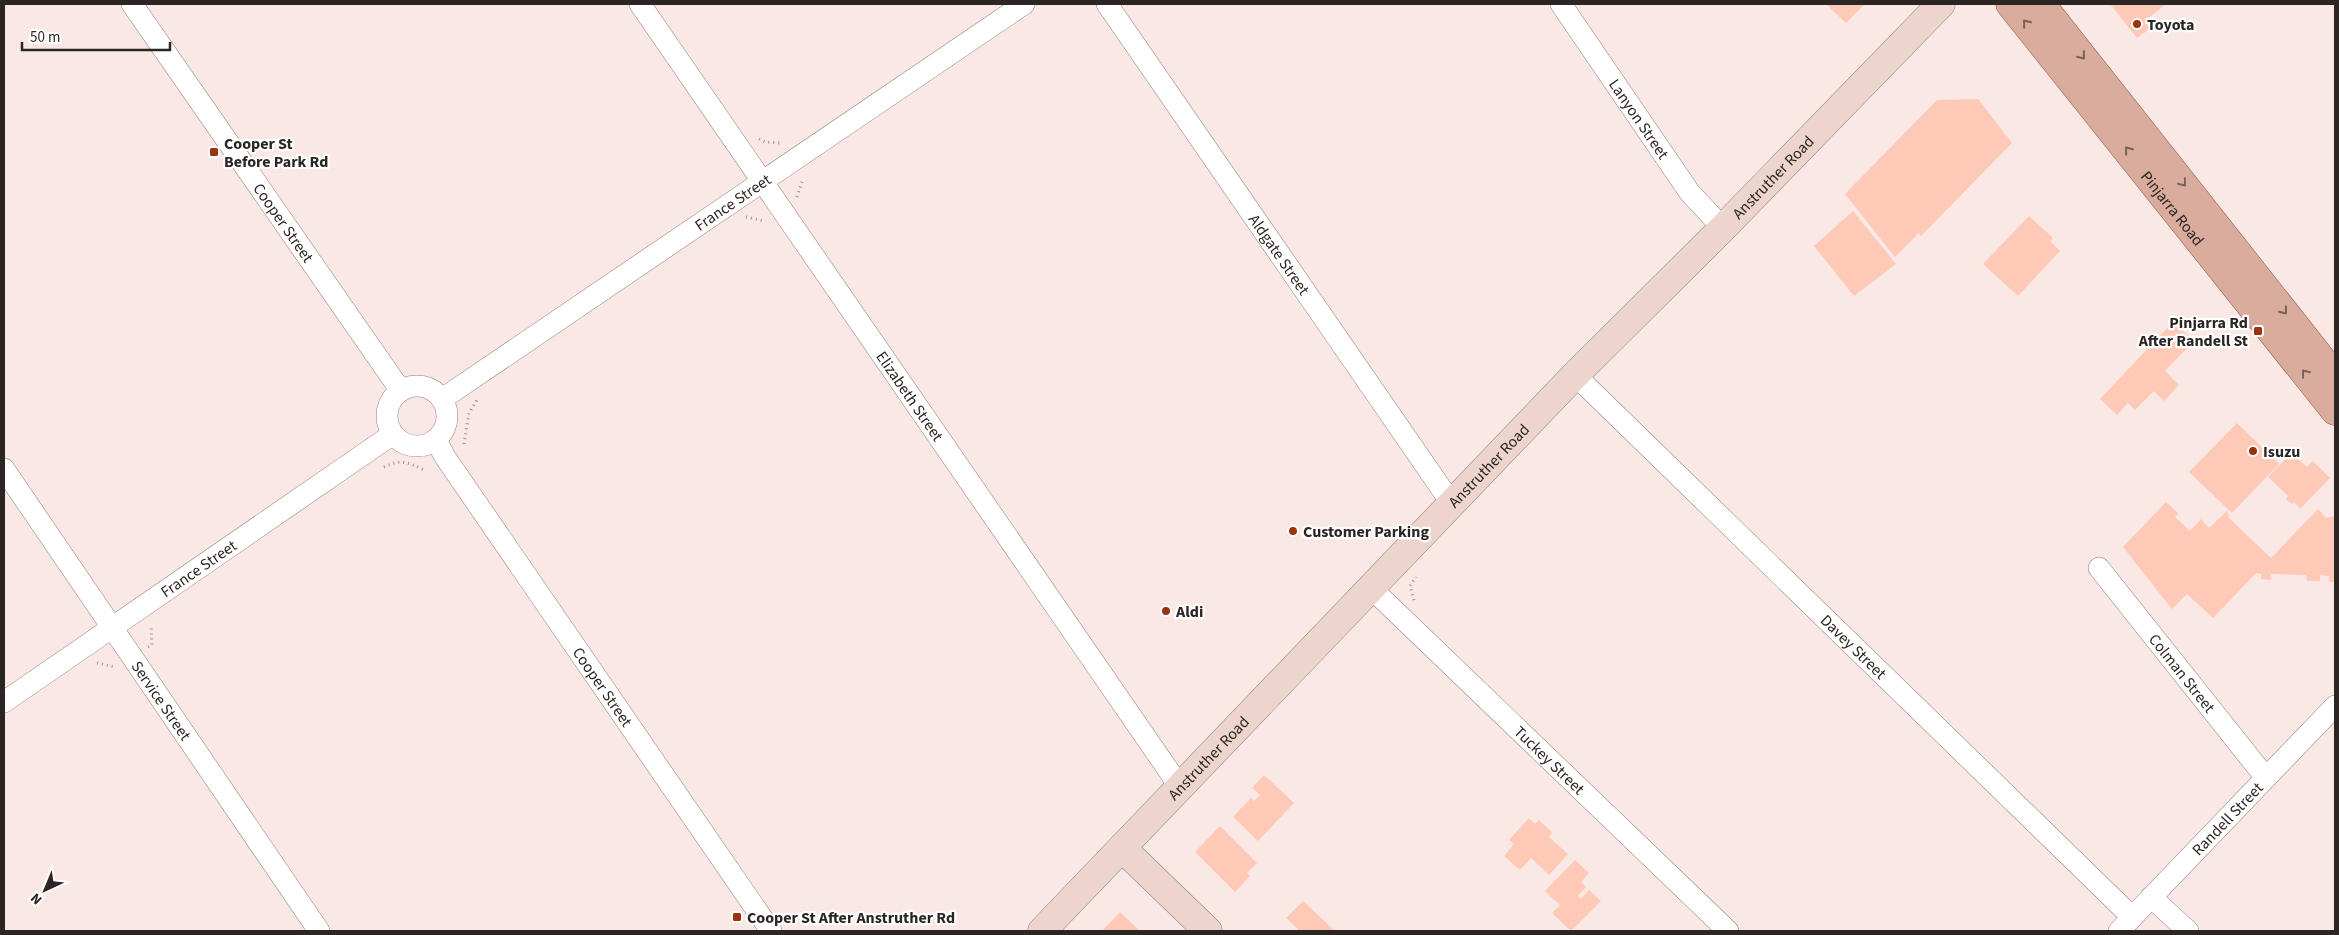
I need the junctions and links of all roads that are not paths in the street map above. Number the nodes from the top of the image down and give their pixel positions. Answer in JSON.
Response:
{"nodes":[{"id":1,"x":132,"y":4,"type":"edge"},
{"id":2,"x":640,"y":4,"type":"edge"},
{"id":3,"x":1024,"y":4,"type":"edge"},
{"id":4,"x":1107,"y":4,"type":"edge"},
{"id":5,"x":1561,"y":4,"type":"edge"},
{"id":6,"x":1940,"y":4,"type":"edge"},
{"id":7,"x":2010,"y":4,"type":"edge"},
{"id":8,"x":2041,"y":4,"type":"edge"},
{"id":9,"x":762,"y":182,"type":"junction"},
{"id":10,"x":1723,"y":228,"type":"junction"},
{"id":11,"x":1575,"y":375,"type":"junction"},
{"id":12,"x":2335,"y":376,"type":"edge"},
{"id":13,"x":401,"y":391,"type":"junction"},
{"id":14,"x":442,"y":399,"type":"junction"},
{"id":15,"x":2335,"y":411,"type":"edge"},
{"id":16,"x":393,"y":434,"type":"junction"},
{"id":17,"x":436,"y":440,"type":"junction"},
{"id":18,"x":4,"y":469,"type":"edge"},
{"id":19,"x":1452,"y":504,"type":"junction"},
{"id":20,"x":2099,"y":568,"type":"dead end"},
{"id":21,"x":1371,"y":588,"type":"junction"},
{"id":22,"x":112,"y":629,"type":"junction"},
{"id":23,"x":4,"y":702,"type":"edge"},
{"id":24,"x":2335,"y":706,"type":"edge"},
{"id":25,"x":2266,"y":778,"type":"junction"},
{"id":26,"x":1180,"y":787,"type":"junction"},
{"id":27,"x":1122,"y":848,"type":"junction"},
{"id":28,"x":2152,"y":897,"type":"junction"},
{"id":29,"x":2126,"y":924,"type":"edge"},
{"id":30,"x":319,"y":931,"type":"edge"},
{"id":31,"x":771,"y":931,"type":"edge"},
{"id":32,"x":1042,"y":931,"type":"edge"},
{"id":33,"x":1208,"y":931,"type":"edge"},
{"id":34,"x":1728,"y":931,"type":"edge"},
{"id":35,"x":2188,"y":931,"type":"edge"}],
"edges":[{"from":1,"to":13,"type":"street","name":"Cooper Street"},
{"from":2,"to":9,"type":"street","name":"Elizabeth Street"},
{"from":3,"to":9,"type":"street","name":"France Street"},
{"from":4,"to":19,"type":"street","name":"Aldgate Street"},
{"from":5,"to":10,"type":"street","name":"Lanyon Street"},
{"from":6,"to":10,"type":"main road","name":"Anstruther Road"},
{"from":15,"to":7,"type":"main road","name":"Pinjarra Road","one_way":true},
{"from":8,"to":12,"type":"main road","name":"Pinjarra Road","one_way":true},
{"from":9,"to":14,"type":"street","name":"France Street"},
{"from":9,"to":26,"type":"street","name":"Elizabeth Street"},
{"from":10,"to":11,"type":"main road","name":"Anstruther Road"},
{"from":11,"to":19,"type":"main road","name":"Anstruther Road"},
{"from":11,"to":29,"type":"street","name":"Davey Street"},
{"from":13,"to":14,"type":"street"},
{"from":13,"to":16,"type":"street"},
{"from":14,"to":17,"type":"street"},
{"from":16,"to":17,"type":"street"},
{"from":16,"to":22,"type":"street","name":"France Street"},
{"from":17,"to":31,"type":"street","name":"Cooper Street"},
{"from":18,"to":22,"type":"street","name":"Service Street"},
{"from":19,"to":21,"type":"main road","name":"Anstruther Road"},
{"from":20,"to":25,"type":"street","name":"Colman Street"},
{"from":21,"to":26,"type":"main road","name":"Anstruther Road"},
{"from":21,"to":34,"type":"street","name":"Tuckey Street"},
{"from":22,"to":23,"type":"street","name":"France Street"},
{"from":22,"to":30,"type":"street","name":"Service Street"},
{"from":24,"to":25,"type":"street","name":"Randell Street"},
{"from":25,"to":28,"type":"street","name":"Randell Street"},
{"from":26,"to":27,"type":"main road","name":"Anstruther Road"},
{"from":27,"to":32,"type":"main road","name":"Anstruther Road"},
{"from":27,"to":33,"type":"main road"},
{"from":28,"to":29,"type":"street","name":"Randell Street"},
{"from":28,"to":35,"type":"street"}]}
